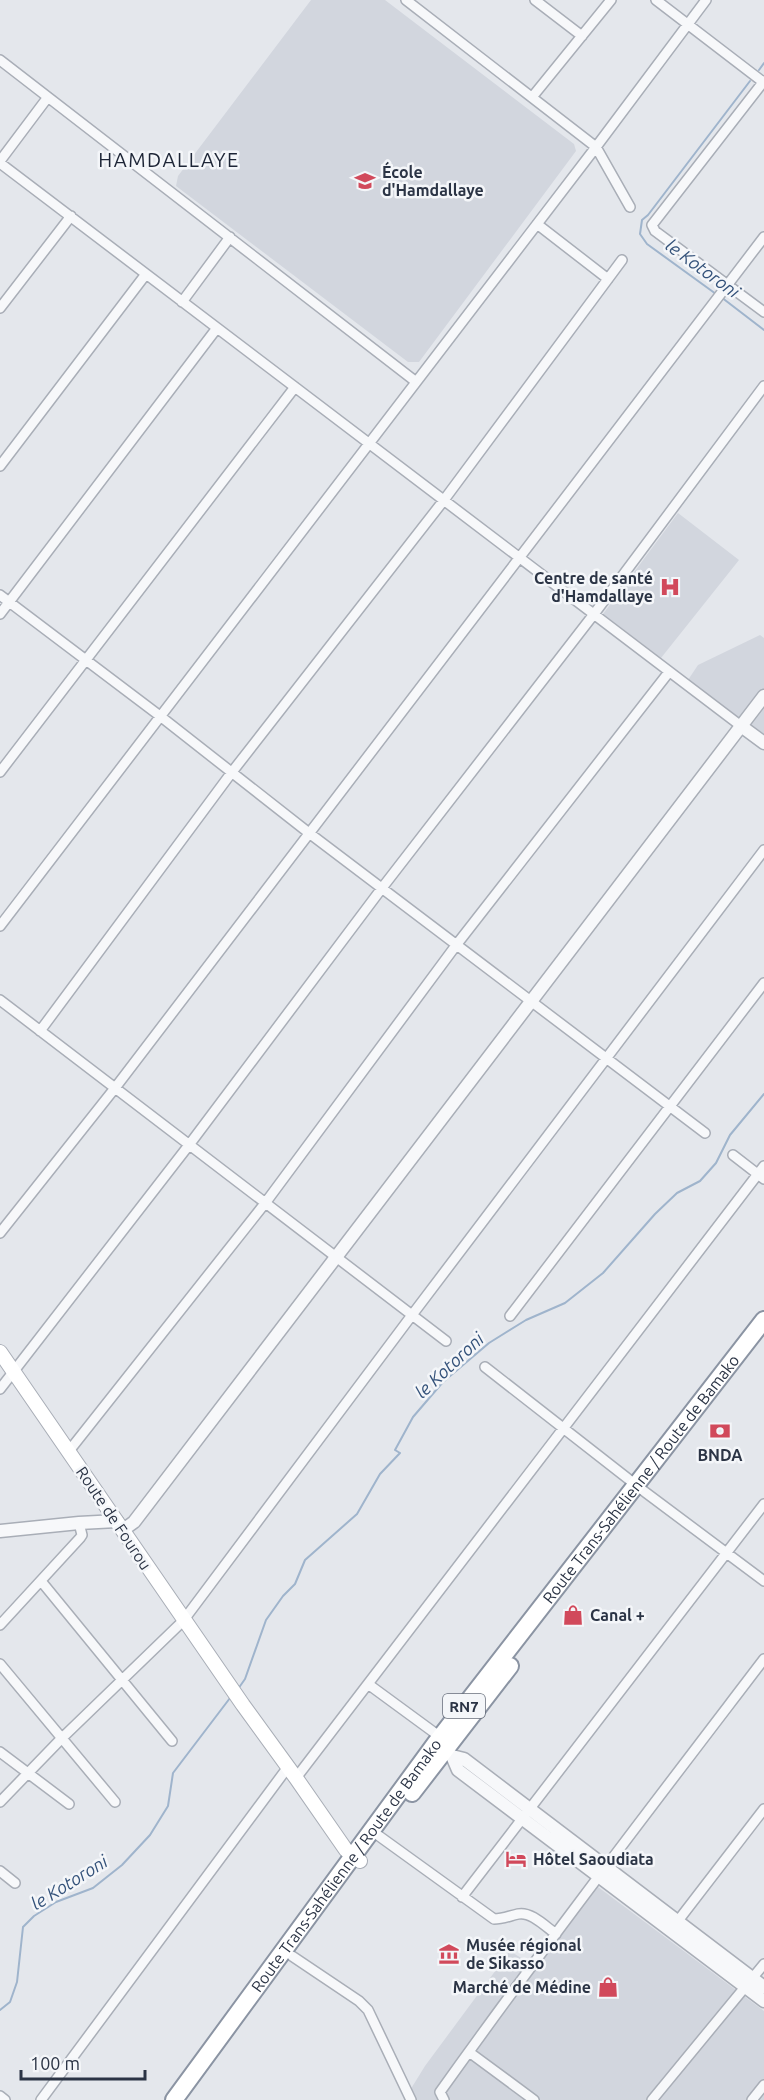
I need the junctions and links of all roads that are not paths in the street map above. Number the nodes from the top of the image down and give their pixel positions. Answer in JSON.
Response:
{"nodes":[{"id":1,"x":406,"y":0,"type":"edge"},
{"id":2,"x":535,"y":0,"type":"edge"},
{"id":3,"x":611,"y":0,"type":"edge"},
{"id":4,"x":656,"y":0,"type":"edge"},
{"id":5,"x":706,"y":0,"type":"edge"},
{"id":6,"x":687,"y":24,"type":"junction"},
{"id":7,"x":582,"y":36,"type":"junction"},
{"id":8,"x":0,"y":60,"type":"edge"},
{"id":9,"x":764,"y":81,"type":"edge"},
{"id":10,"x":533,"y":96,"type":"junction"},
{"id":11,"x":48,"y":97,"type":"junction"},
{"id":12,"x":596,"y":147,"type":"junction"},
{"id":13,"x":0,"y":162,"type":"edge"},
{"id":14,"x":630,"y":207,"type":"dead end"},
{"id":15,"x":71,"y":216,"type":"junction"},
{"id":16,"x":537,"y":224,"type":"junction"},
{"id":17,"x":230,"y":237,"type":"junction"},
{"id":18,"x":764,"y":237,"type":"edge"},
{"id":19,"x":622,"y":260,"type":"dead end"},
{"id":20,"x":146,"y":274,"type":"junction"},
{"id":21,"x":608,"y":279,"type":"junction"},
{"id":22,"x":727,"y":287,"type":"junction"},
{"id":23,"x":182,"y":302,"type":"junction"},
{"id":24,"x":0,"y":308,"type":"edge"},
{"id":25,"x":764,"y":312,"type":"edge"},
{"id":26,"x":217,"y":328,"type":"junction"},
{"id":27,"x":415,"y":381,"type":"junction"},
{"id":28,"x":764,"y":386,"type":"edge"},
{"id":29,"x":295,"y":387,"type":"junction"},
{"id":30,"x":368,"y":442,"type":"junction"},
{"id":31,"x":0,"y":466,"type":"edge"},
{"id":32,"x":444,"y":500,"type":"junction"},
{"id":33,"x":519,"y":557,"type":"junction"},
{"id":34,"x":0,"y":595,"type":"edge"},
{"id":35,"x":9,"y":602,"type":"junction"},
{"id":36,"x":0,"y":614,"type":"edge"},
{"id":37,"x":594,"y":614,"type":"junction"},
{"id":38,"x":86,"y":660,"type":"junction"},
{"id":39,"x":669,"y":672,"type":"junction"},
{"id":40,"x":764,"y":696,"type":"edge"},
{"id":41,"x":160,"y":716,"type":"junction"},
{"id":42,"x":741,"y":726,"type":"junction"},
{"id":43,"x":764,"y":743,"type":"edge"},
{"id":44,"x":0,"y":772,"type":"edge"},
{"id":45,"x":232,"y":772,"type":"junction"},
{"id":46,"x":309,"y":833,"type":"junction"},
{"id":47,"x":764,"y":850,"type":"edge"},
{"id":48,"x":382,"y":888,"type":"junction"},
{"id":49,"x":0,"y":926,"type":"edge"},
{"id":50,"x":457,"y":944,"type":"junction"},
{"id":51,"x":764,"y":983,"type":"edge"},
{"id":52,"x":0,"y":1000,"type":"edge"},
{"id":53,"x":532,"y":1000,"type":"junction"},
{"id":54,"x":40,"y":1031,"type":"junction"},
{"id":55,"x":608,"y":1058,"type":"junction"},
{"id":56,"x":115,"y":1088,"type":"junction"},
{"id":57,"x":670,"y":1105,"type":"junction"},
{"id":58,"x":705,"y":1132,"type":"dead end"},
{"id":59,"x":189,"y":1145,"type":"junction"},
{"id":60,"x":733,"y":1155,"type":"dead end"},
{"id":61,"x":762,"y":1173,"type":"edge"},
{"id":62,"x":266,"y":1202,"type":"junction"},
{"id":63,"x":0,"y":1233,"type":"edge"},
{"id":64,"x":335,"y":1257,"type":"junction"},
{"id":65,"x":412,"y":1315,"type":"junction"},
{"id":66,"x":510,"y":1316,"type":"dead end"},
{"id":67,"x":764,"y":1320,"type":"edge"},
{"id":68,"x":764,"y":1338,"type":"edge"},
{"id":69,"x":446,"y":1341,"type":"dead end"},
{"id":70,"x":0,"y":1352,"type":"edge"},
{"id":71,"x":485,"y":1367,"type":"dead end"},
{"id":72,"x":13,"y":1371,"type":"junction"},
{"id":73,"x":0,"y":1389,"type":"edge"},
{"id":74,"x":563,"y":1428,"type":"junction"},
{"id":75,"x":69,"y":1452,"type":"junction"},
{"id":76,"x":641,"y":1489,"type":"junction"},
{"id":77,"x":764,"y":1504,"type":"edge"},
{"id":78,"x":79,"y":1523,"type":"junction"},
{"id":79,"x":120,"y":1526,"type":"junction"},
{"id":80,"x":0,"y":1531,"type":"edge"},
{"id":81,"x":726,"y":1554,"type":"junction"},
{"id":82,"x":41,"y":1581,"type":"junction"},
{"id":83,"x":764,"y":1581,"type":"edge"},
{"id":84,"x":183,"y":1621,"type":"junction"},
{"id":85,"x":0,"y":1624,"type":"edge"},
{"id":86,"x":764,"y":1659,"type":"edge"},
{"id":87,"x":0,"y":1664,"type":"edge"},
{"id":88,"x":122,"y":1679,"type":"junction"},
{"id":89,"x":368,"y":1683,"type":"junction"},
{"id":90,"x":61,"y":1739,"type":"junction"},
{"id":91,"x":172,"y":1741,"type":"dead end"},
{"id":92,"x":444,"y":1747,"type":"junction"},
{"id":93,"x":0,"y":1752,"type":"edge"},
{"id":94,"x":292,"y":1772,"type":"junction"},
{"id":95,"x":28,"y":1774,"type":"junction"},
{"id":96,"x":0,"y":1802,"type":"edge"},
{"id":97,"x":115,"y":1802,"type":"dead end"},
{"id":98,"x":69,"y":1804,"type":"dead end"},
{"id":99,"x":764,"y":1809,"type":"edge"},
{"id":100,"x":526,"y":1813,"type":"junction"},
{"id":101,"x":379,"y":1836,"type":"junction"},
{"id":102,"x":356,"y":1858,"type":"junction"},
{"id":103,"x":0,"y":1871,"type":"edge"},
{"id":104,"x":602,"y":1871,"type":"junction"},
{"id":105,"x":15,"y":1883,"type":"dead end"},
{"id":106,"x":462,"y":1897,"type":"junction"},
{"id":107,"x":674,"y":1926,"type":"junction"},
{"id":108,"x":556,"y":1934,"type":"junction"},
{"id":109,"x":292,"y":1956,"type":"junction"},
{"id":110,"x":764,"y":1964,"type":"edge"},
{"id":111,"x":749,"y":1983,"type":"junction"},
{"id":112,"x":764,"y":1988,"type":"edge"},
{"id":113,"x":764,"y":2001,"type":"edge"},
{"id":114,"x":469,"y":2052,"type":"junction"},
{"id":115,"x":764,"y":2085,"type":"edge"},
{"id":116,"x":0,"y":2096,"type":"edge"},
{"id":117,"x":179,"y":2099,"type":"edge"},
{"id":118,"x":5,"y":2100,"type":"edge"},
{"id":119,"x":41,"y":2100,"type":"edge"},
{"id":120,"x":411,"y":2100,"type":"edge"},
{"id":121,"x":444,"y":2100,"type":"edge"},
{"id":122,"x":534,"y":2100,"type":"edge"},
{"id":123,"x":652,"y":2100,"type":"edge"},
{"id":124,"x":752,"y":2100,"type":"edge"}],
"edges":[{"from":1,"to":10,"type":"street"},
{"from":2,"to":7,"type":"street"},
{"from":3,"to":7,"type":"street"},
{"from":4,"to":6,"type":"street"},
{"from":5,"to":6,"type":"street"},
{"from":6,"to":9,"type":"street"},
{"from":6,"to":12,"type":"street"},
{"from":7,"to":10,"type":"street"},
{"from":8,"to":11,"type":"street"},
{"from":9,"to":22,"type":"street"},
{"from":10,"to":12,"type":"street"},
{"from":11,"to":13,"type":"street"},
{"from":11,"to":17,"type":"street"},
{"from":12,"to":14,"type":"street"},
{"from":12,"to":16,"type":"street"},
{"from":13,"to":15,"type":"street"},
{"from":15,"to":20,"type":"street"},
{"from":15,"to":24,"type":"street"},
{"from":16,"to":21,"type":"street"},
{"from":16,"to":27,"type":"street"},
{"from":17,"to":23,"type":"street"},
{"from":17,"to":27,"type":"street"},
{"from":18,"to":22,"type":"street"},
{"from":19,"to":21,"type":"street"},
{"from":20,"to":23,"type":"street"},
{"from":20,"to":31,"type":"street"},
{"from":21,"to":32,"type":"street"},
{"from":22,"to":25,"type":"street"},
{"from":22,"to":33,"type":"street"},
{"from":23,"to":26,"type":"street"},
{"from":26,"to":29,"type":"street"},
{"from":26,"to":35,"type":"street"},
{"from":27,"to":30,"type":"street"},
{"from":28,"to":37,"type":"street"},
{"from":29,"to":30,"type":"street"},
{"from":29,"to":38,"type":"street"},
{"from":30,"to":32,"type":"street"},
{"from":30,"to":41,"type":"street"},
{"from":32,"to":33,"type":"street"},
{"from":32,"to":45,"type":"street"},
{"from":33,"to":37,"type":"street"},
{"from":33,"to":46,"type":"street"},
{"from":34,"to":35,"type":"street"},
{"from":35,"to":36,"type":"street"},
{"from":35,"to":38,"type":"street"},
{"from":37,"to":39,"type":"street"},
{"from":37,"to":48,"type":"street"},
{"from":38,"to":41,"type":"street"},
{"from":38,"to":44,"type":"street"},
{"from":39,"to":42,"type":"street"},
{"from":39,"to":50,"type":"street"},
{"from":40,"to":42,"type":"street"},
{"from":41,"to":45,"type":"street"},
{"from":41,"to":49,"type":"street"},
{"from":42,"to":43,"type":"street"},
{"from":42,"to":53,"type":"street"},
{"from":45,"to":46,"type":"street"},
{"from":45,"to":54,"type":"street"},
{"from":46,"to":48,"type":"street"},
{"from":46,"to":56,"type":"street"},
{"from":47,"to":55,"type":"street"},
{"from":48,"to":50,"type":"street"},
{"from":48,"to":59,"type":"street"},
{"from":50,"to":53,"type":"street"},
{"from":50,"to":62,"type":"street"},
{"from":51,"to":57,"type":"street"},
{"from":52,"to":54,"type":"street"},
{"from":53,"to":55,"type":"street"},
{"from":53,"to":64,"type":"street"},
{"from":54,"to":56,"type":"street"},
{"from":55,"to":57,"type":"street"},
{"from":55,"to":65,"type":"street"},
{"from":56,"to":59,"type":"street"},
{"from":56,"to":63,"type":"street"},
{"from":57,"to":58,"type":"street"},
{"from":57,"to":66,"type":"street"},
{"from":59,"to":62,"type":"street"},
{"from":59,"to":72,"type":"street"},
{"from":60,"to":61,"type":"street"},
{"from":61,"to":74,"type":"street"},
{"from":62,"to":64,"type":"street"},
{"from":62,"to":75,"type":"street"},
{"from":64,"to":65,"type":"street"},
{"from":64,"to":79,"type":"street"},
{"from":65,"to":69,"type":"street"},
{"from":65,"to":84,"type":"street"},
{"from":67,"to":76,"type":"highway","name":"Route Trans-Sahélienne / Route de Bamako","number":"RN7"},
{"from":68,"to":76,"type":"highway","name":"Route Trans-Sahélienne / Route de Bamako","number":"RN7"},
{"from":70,"to":72,"type":"main road","name":"Route de Fourou"},
{"from":71,"to":74,"type":"street"},
{"from":72,"to":73,"type":"street"},
{"from":72,"to":75,"type":"main road","name":"Route de Fourou"},
{"from":74,"to":76,"type":"street"},
{"from":74,"to":89,"type":"street"},
{"from":75,"to":79,"type":"main road","name":"Route de Fourou"},
{"from":76,"to":81,"type":"street"},
{"from":76,"to":92,"type":"highway","name":"Route Trans-Sahélienne / Route de Bamako","number":"RN7"},
{"from":77,"to":81,"type":"street"},
{"from":78,"to":79,"type":"street"},
{"from":78,"to":80,"type":"street"},
{"from":78,"to":82,"type":"street"},
{"from":79,"to":84,"type":"main road","name":"Route de Fourou"},
{"from":81,"to":83,"type":"street"},
{"from":81,"to":100,"type":"street"},
{"from":82,"to":85,"type":"street"},
{"from":82,"to":88,"type":"street"},
{"from":84,"to":88,"type":"street"},
{"from":84,"to":94,"type":"main road","name":"Route de Fourou"},
{"from":86,"to":104,"type":"street"},
{"from":87,"to":90,"type":"street"},
{"from":88,"to":90,"type":"street"},
{"from":88,"to":91,"type":"street"},
{"from":89,"to":92,"type":"street"},
{"from":89,"to":94,"type":"street"},
{"from":90,"to":95,"type":"street"},
{"from":90,"to":97,"type":"street"},
{"from":92,"to":100,"type":"street"},
{"from":92,"to":101,"type":"highway","name":"Route Trans-Sahélienne / Route de Bamako","number":"RN7"},
{"from":92,"to":102,"type":"highway","name":"Route Trans-Sahélienne / Route de Bamako","number":"RN7"},
{"from":93,"to":95,"type":"street"},
{"from":94,"to":102,"type":"main road","name":"Route de Fourou"},
{"from":94,"to":119,"type":"street"},
{"from":95,"to":96,"type":"street"},
{"from":95,"to":98,"type":"street"},
{"from":99,"to":107,"type":"street"},
{"from":100,"to":104,"type":"street"},
{"from":100,"to":106,"type":"street"},
{"from":101,"to":102,"type":"highway","name":"Route Trans-Sahélienne / Route de Bamako","number":"RN7"},
{"from":101,"to":106,"type":"street"},
{"from":102,"to":109,"type":"highway","name":"Route Trans-Sahélienne / Route de Bamako","number":"RN7"},
{"from":102,"to":117,"type":"highway","name":"Route Trans-Sahélienne / Route de Bamako","number":"RN7"},
{"from":103,"to":105,"type":"street"},
{"from":104,"to":107,"type":"street"},
{"from":104,"to":108,"type":"street"},
{"from":106,"to":108,"type":"street"},
{"from":107,"to":111,"type":"street"},
{"from":108,"to":114,"type":"street"},
{"from":109,"to":117,"type":"highway","name":"Route Trans-Sahélienne / Route de Bamako","number":"RN7"},
{"from":109,"to":120,"type":"street"},
{"from":110,"to":111,"type":"street"},
{"from":111,"to":112,"type":"street"},
{"from":111,"to":113,"type":"street"},
{"from":111,"to":123,"type":"street"},
{"from":114,"to":121,"type":"street"},
{"from":114,"to":122,"type":"street"},
{"from":115,"to":124,"type":"street"},
{"from":116,"to":118,"type":"street"}]}
